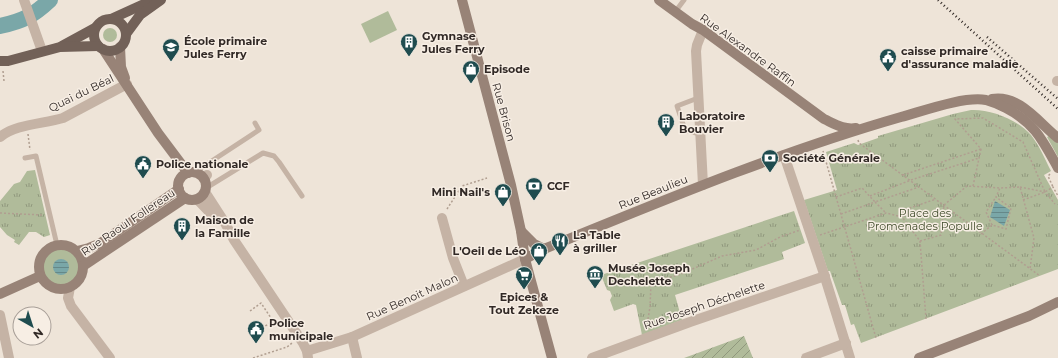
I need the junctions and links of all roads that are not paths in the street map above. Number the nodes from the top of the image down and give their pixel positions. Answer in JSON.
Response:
{"nodes":[{"id":1,"x":153,"y":0,"type":"edge"},
{"id":2,"x":161,"y":0,"type":"edge"},
{"id":3,"x":462,"y":0,"type":"edge"},
{"id":4,"x":659,"y":0,"type":"edge"},
{"id":5,"x":684,"y":0,"type":"edge"},
{"id":6,"x":25,"y":3,"type":"edge"},
{"id":7,"x":675,"y":12,"type":"junction"},
{"id":8,"x":111,"y":19,"type":"junction"},
{"id":9,"x":95,"y":28,"type":"junction"},
{"id":10,"x":703,"y":30,"type":"junction"},
{"id":11,"x":126,"y":34,"type":"junction"},
{"id":12,"x":60,"y":47,"type":"junction"},
{"id":13,"x":100,"y":47,"type":"junction"},
{"id":14,"x":120,"y":47,"type":"junction"},
{"id":15,"x":42,"y":52,"type":"junction"},
{"id":16,"x":1,"y":65,"type":"edge"},
{"id":17,"x":127,"y":84,"type":"junction"},
{"id":18,"x":698,"y":98,"type":"junction"},
{"id":19,"x":986,"y":100,"type":"junction"},
{"id":20,"x":824,"y":119,"type":"junction"},
{"id":21,"x":255,"y":123,"type":"dead end"},
{"id":22,"x":877,"y":124,"type":"junction"},
{"id":23,"x":700,"y":134,"type":"junction"},
{"id":24,"x":0,"y":137,"type":"edge"},
{"id":25,"x":1058,"y":138,"type":"edge"},
{"id":26,"x":825,"y":141,"type":"junction"},
{"id":27,"x":787,"y":153,"type":"junction"},
{"id":28,"x":25,"y":158,"type":"dead end"},
{"id":29,"x":1056,"y":170,"type":"edge"},
{"id":30,"x":198,"y":182,"type":"junction"},
{"id":31,"x":703,"y":185,"type":"junction"},
{"id":32,"x":179,"y":189,"type":"junction"},
{"id":33,"x":302,"y":196,"type":"dead end"},
{"id":34,"x":185,"y":198,"type":"junction"},
{"id":35,"x":442,"y":218,"type":"road end"},
{"id":36,"x":135,"y":219,"type":"junction"},
{"id":37,"x":124,"y":227,"type":"junction"},
{"id":38,"x":141,"y":228,"type":"junction"},
{"id":39,"x":521,"y":231,"type":"junction"},
{"id":40,"x":130,"y":236,"type":"junction"},
{"id":41,"x":57,"y":245,"type":"junction"},
{"id":42,"x":544,"y":249,"type":"junction"},
{"id":43,"x":77,"y":251,"type":"junction"},
{"id":44,"x":525,"y":259,"type":"junction"},
{"id":45,"x":83,"y":266,"type":"junction"},
{"id":46,"x":40,"y":276,"type":"junction"},
{"id":47,"x":825,"y":276,"type":"junction"},
{"id":48,"x":464,"y":286,"type":"junction"},
{"id":49,"x":70,"y":287,"type":"junction"},
{"id":50,"x":0,"y":294,"type":"edge"},
{"id":51,"x":1058,"y":302,"type":"edge"},
{"id":52,"x":0,"y":316,"type":"edge"},
{"id":53,"x":352,"y":337,"type":"junction"},
{"id":54,"x":846,"y":343,"type":"junction"},
{"id":55,"x":308,"y":354,"type":"edge"},
{"id":56,"x":9,"y":358,"type":"edge"},
{"id":57,"x":110,"y":358,"type":"edge"},
{"id":58,"x":357,"y":358,"type":"edge"},
{"id":59,"x":552,"y":358,"type":"edge"},
{"id":60,"x":592,"y":358,"type":"edge"},
{"id":61,"x":806,"y":358,"type":"edge"},
{"id":62,"x":850,"y":358,"type":"edge"},
{"id":63,"x":918,"y":358,"type":"edge"}],
"edges":[{"from":1,"to":8,"type":"main road"},
{"from":2,"to":11,"type":"main road"},
{"from":3,"to":39,"type":"street","name":"Rue Brison"},
{"from":4,"to":7,"type":"street","name":"Rue Alexandre Raffin"},
{"from":5,"to":7,"type":"lane"},
{"from":6,"to":15,"type":"street"},
{"from":7,"to":10,"type":"street","name":"Rue Alexandre Raffin"},
{"from":8,"to":9,"type":"main road"},
{"from":8,"to":11,"type":"main road"},
{"from":9,"to":12,"type":"main road"},
{"from":9,"to":13,"type":"main road"},
{"from":10,"to":18,"type":"street"},
{"from":10,"to":20,"type":"street","name":"Rue Alexandre Raffin"},
{"from":11,"to":14,"type":"main road"},
{"from":12,"to":13,"type":"main road"},
{"from":12,"to":15,"type":"main road"},
{"from":13,"to":14,"type":"main road"},
{"from":13,"to":17,"type":"street"},
{"from":14,"to":17,"type":"street"},
{"from":15,"to":16,"type":"main road"},
{"from":17,"to":24,"type":"street","name":"Quai du Béal"},
{"from":17,"to":30,"type":"street"},
{"from":18,"to":23,"type":"street"},
{"from":18,"to":23,"type":"lane"},
{"from":19,"to":22,"type":"street"},
{"from":19,"to":25,"type":"street"},
{"from":19,"to":29,"type":"street"},
{"from":20,"to":22,"type":"street","name":"Rue Alexandre Raffin"},
{"from":20,"to":26,"type":"street"},
{"from":21,"to":30,"type":"lane"},
{"from":22,"to":26,"type":"street","name":"Rue Beaulieu"},
{"from":23,"to":31,"type":"street"},
{"from":26,"to":27,"type":"street","name":"Rue Beaulieu"},
{"from":27,"to":31,"type":"street","name":"Rue Beaulieu"},
{"from":27,"to":47,"type":"street"},
{"from":28,"to":41,"type":"lane"},
{"from":30,"to":32,"type":"street"},
{"from":30,"to":33,"type":"lane"},
{"from":30,"to":34,"type":"street"},
{"from":30,"to":55,"type":"street"},
{"from":31,"to":42,"type":"street","name":"Rue Beaulieu"},
{"from":32,"to":34,"type":"street"},
{"from":32,"to":36,"type":"street","name":"Rue Raoul Follereau"},
{"from":34,"to":38,"type":"street","name":"Rue Raoul Follereau"},
{"from":35,"to":48,"type":"street"},
{"from":36,"to":37,"type":"street","name":"Rue Raoul Follereau"},
{"from":36,"to":38,"type":"lane"},
{"from":37,"to":40,"type":"lane"},
{"from":37,"to":43,"type":"street","name":"Rue Raoul Follereau"},
{"from":38,"to":40,"type":"street","name":"Rue Raoul Follereau"},
{"from":39,"to":42,"type":"street"},
{"from":39,"to":44,"type":"street","name":"Rue Brison"},
{"from":40,"to":45,"type":"street","name":"Rue Raoul Follereau"},
{"from":41,"to":43,"type":"street"},
{"from":41,"to":46,"type":"street"},
{"from":42,"to":44,"type":"street","name":"Rue Beaulieu"},
{"from":43,"to":45,"type":"street"},
{"from":44,"to":48,"type":"street","name":"Rue Benoit Malon"},
{"from":44,"to":59,"type":"street","name":"Rue Brison"},
{"from":45,"to":49,"type":"street"},
{"from":46,"to":49,"type":"street"},
{"from":46,"to":50,"type":"street"},
{"from":47,"to":54,"type":"street"},
{"from":47,"to":60,"type":"street","name":"Rue Joseph Déchelette"},
{"from":48,"to":53,"type":"street","name":"Rue Benoit Malon"},
{"from":49,"to":57,"type":"street"},
{"from":51,"to":63,"type":"street"},
{"from":52,"to":56,"type":"street"},
{"from":53,"to":55,"type":"street","name":"Rue Benoit Malon"},
{"from":53,"to":58,"type":"street"},
{"from":54,"to":61,"type":"street"},
{"from":54,"to":62,"type":"street"}]}
